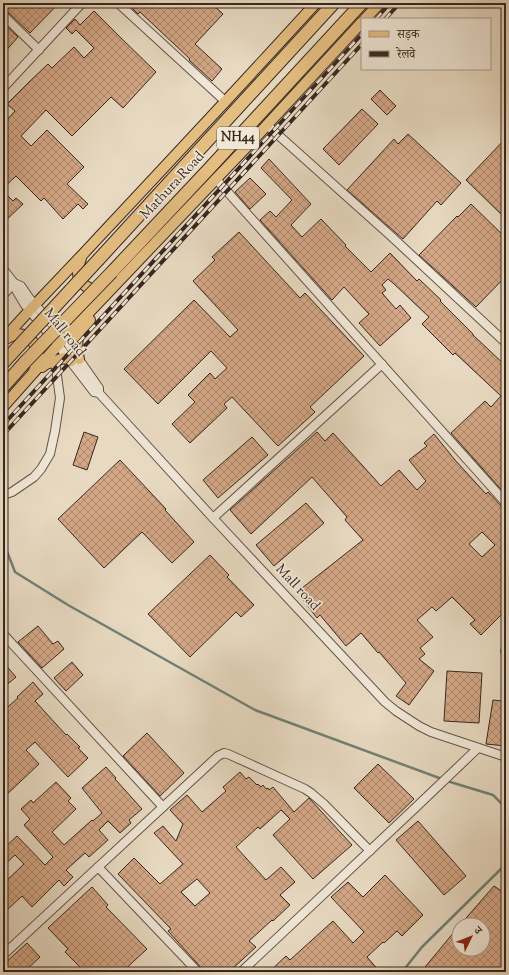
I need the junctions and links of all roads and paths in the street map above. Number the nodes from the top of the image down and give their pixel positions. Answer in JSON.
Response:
{"nodes":[{"id":1,"x":82,"y":3,"type":"edge"},
{"id":2,"x":118,"y":3,"type":"edge"},
{"id":3,"x":316,"y":3,"type":"edge"},
{"id":4,"x":334,"y":3,"type":"edge"},
{"id":5,"x":362,"y":3,"type":"edge"},
{"id":6,"x":380,"y":3,"type":"edge"},
{"id":7,"x":3,"y":15,"type":"edge"},
{"id":8,"x":366,"y":18,"type":"edge"},
{"id":9,"x":361,"y":23,"type":"edge"},
{"id":10,"x":38,"y":50,"type":"junction"},
{"id":11,"x":3,"y":88,"type":"edge"},
{"id":12,"x":226,"y":102,"type":"junction"},
{"id":13,"x":268,"y":125,"type":"junction"},
{"id":14,"x":174,"y":157,"type":"junction"},
{"id":15,"x":216,"y":179,"type":"junction"},
{"id":16,"x":163,"y":234,"type":"junction"},
{"id":17,"x":82,"y":256,"type":"junction"},
{"id":18,"x":3,"y":269,"type":"edge"},
{"id":19,"x":14,"y":283,"type":"junction"},
{"id":20,"x":116,"y":284,"type":"junction"},
{"id":21,"x":3,"y":295,"type":"edge"},
{"id":22,"x":32,"y":305,"type":"junction"},
{"id":23,"x":3,"y":340,"type":"edge"},
{"id":24,"x":61,"y":341,"type":"junction"},
{"id":25,"x":506,"y":343,"type":"edge"},
{"id":26,"x":75,"y":360,"type":"junction"},
{"id":27,"x":55,"y":361,"type":"junction"},
{"id":28,"x":3,"y":363,"type":"edge"},
{"id":29,"x":382,"y":364,"type":"junction"},
{"id":30,"x":32,"y":374,"type":"junction"},
{"id":31,"x":3,"y":387,"type":"edge"},
{"id":32,"x":3,"y":407,"type":"edge"},
{"id":33,"x":3,"y":495,"type":"edge"},
{"id":34,"x":506,"y":503,"type":"edge"},
{"id":35,"x":213,"y":518,"type":"junction"},
{"id":36,"x":3,"y":634,"type":"edge"},
{"id":37,"x":478,"y":748,"type":"junction"},
{"id":38,"x":506,"y":757,"type":"edge"},
{"id":39,"x":163,"y":808,"type":"junction"},
{"id":40,"x":370,"y":851,"type":"junction"},
{"id":41,"x":98,"y":867,"type":"junction"},
{"id":42,"x":3,"y":955,"type":"edge"},
{"id":43,"x":198,"y":972,"type":"edge"},
{"id":44,"x":242,"y":972,"type":"edge"}],
"edges":[{"from":1,"to":10,"type":"street"},
{"from":2,"to":12,"type":"street"},
{"from":3,"to":12,"type":"main road"},
{"from":4,"to":28,"type":"highway","name":"Mathura Road","number":"NH44","bridge":true},
{"from":5,"to":31,"type":"highway","name":"Mathura Road","number":"NH44","bridge":true},
{"from":6,"to":8,"type":"main road"},
{"from":7,"to":10,"type":"street"},
{"from":9,"to":13,"type":"main road"},
{"from":10,"to":11,"type":"street"},
{"from":12,"to":14,"type":"main road"},
{"from":13,"to":15,"type":"main road"},
{"from":13,"to":25,"type":"street"},
{"from":14,"to":17,"type":"main road"},
{"from":14,"to":22,"type":"main road"},
{"from":15,"to":16,"type":"main road"},
{"from":15,"to":29,"type":"street"},
{"from":16,"to":20,"type":"main road"},
{"from":16,"to":26,"type":"main road"},
{"from":17,"to":20,"type":"main road"},
{"from":17,"to":22,"type":"main road"},
{"from":18,"to":19,"type":"street","name":"Mall road"},
{"from":19,"to":21,"type":"street"},
{"from":19,"to":22,"type":"street","name":"Mall road"},
{"from":20,"to":24,"type":"main road"},
{"from":22,"to":23,"type":"main road"},
{"from":22,"to":24,"type":"street","name":"Mall road"},
{"from":23,"to":30,"type":"main road"},
{"from":24,"to":26,"type":"street","name":"Mall road"},
{"from":24,"to":30,"type":"main road"},
{"from":26,"to":27,"type":"main road"},
{"from":26,"to":35,"type":"street","name":"Mall road"},
{"from":27,"to":30,"type":"main road"},
{"from":27,"to":33,"type":"street"},
{"from":29,"to":34,"type":"street"},
{"from":29,"to":35,"type":"street"},
{"from":30,"to":32,"type":"main road"},
{"from":35,"to":37,"type":"street","name":"Mall road"},
{"from":36,"to":39,"type":"street"},
{"from":37,"to":38,"type":"street","name":"Mall road"},
{"from":37,"to":40,"type":"street"},
{"from":39,"to":40,"type":"street"},
{"from":39,"to":41,"type":"street"},
{"from":40,"to":44,"type":"street"},
{"from":41,"to":42,"type":"street"},
{"from":41,"to":43,"type":"street"}]}
